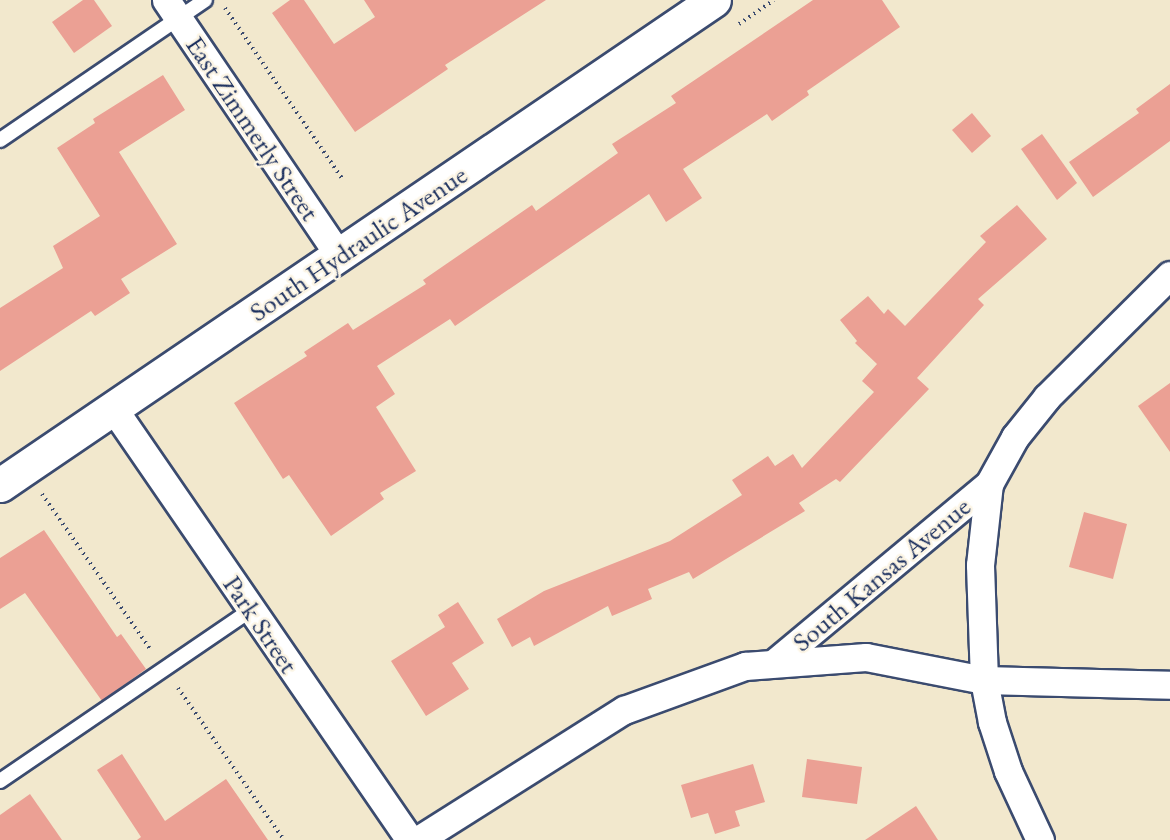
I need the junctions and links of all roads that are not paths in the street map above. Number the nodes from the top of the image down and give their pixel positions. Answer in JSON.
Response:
{"nodes":[{"id":1,"x":205,"y":0,"type":"edge"},
{"id":2,"x":714,"y":0,"type":"edge"},
{"id":3,"x":172,"y":9,"type":"edge"},
{"id":4,"x":0,"y":140,"type":"edge"},
{"id":5,"x":339,"y":256,"type":"junction"},
{"id":6,"x":1170,"y":275,"type":"edge"},
{"id":7,"x":113,"y":408,"type":"junction"},
{"id":8,"x":0,"y":484,"type":"edge"},
{"id":9,"x":988,"y":484,"type":"junction"},
{"id":10,"x":251,"y":610,"type":"junction"},
{"id":11,"x":774,"y":663,"type":"junction"},
{"id":12,"x":984,"y":680,"type":"junction"},
{"id":13,"x":1170,"y":685,"type":"edge"},
{"id":14,"x":0,"y":781,"type":"edge"},
{"id":15,"x":410,"y":840,"type":"edge"},
{"id":16,"x":418,"y":840,"type":"edge"},
{"id":17,"x":1040,"y":840,"type":"edge"}],
"edges":[{"from":1,"to":3,"type":"lane"},
{"from":2,"to":5,"type":"street","name":"South Hydraulic Avenue"},
{"from":3,"to":4,"type":"lane"},
{"from":3,"to":5,"type":"street","name":"East Zimmerly Street"},
{"from":5,"to":7,"type":"street","name":"South Hydraulic Avenue"},
{"from":6,"to":9,"type":"street"},
{"from":7,"to":8,"type":"street","name":"South Hydraulic Avenue"},
{"from":7,"to":10,"type":"street","name":"Park Street"},
{"from":9,"to":11,"type":"street","name":"South Kansas Avenue"},
{"from":9,"to":12,"type":"street"},
{"from":10,"to":14,"type":"lane"},
{"from":10,"to":15,"type":"street","name":"Park Street"},
{"from":11,"to":12,"type":"street","name":"South Kansas Avenue"},
{"from":11,"to":16,"type":"street","name":"South Kansas Avenue"},
{"from":12,"to":13,"type":"street","name":"South Kansas Avenue"},
{"from":12,"to":17,"type":"street"}]}
